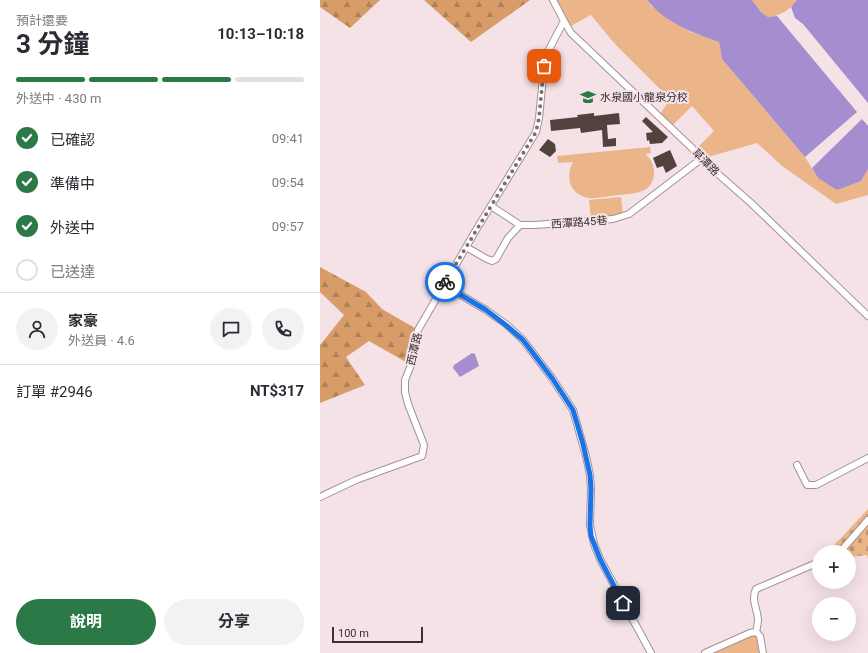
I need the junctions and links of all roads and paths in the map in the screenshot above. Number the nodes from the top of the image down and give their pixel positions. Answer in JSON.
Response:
{"nodes":[{"id":1,"x":553,"y":0,"type":"edge"},
{"id":2,"x":564,"y":21,"type":"junction"},
{"id":3,"x":701,"y":159,"type":"junction"},
{"id":4,"x":491,"y":206,"type":"junction"},
{"id":5,"x":520,"y":224,"type":"junction"},
{"id":6,"x":466,"y":248,"type":"junction"},
{"id":7,"x":444,"y":285,"type":"junction"},
{"id":8,"x":868,"y":316,"type":"edge"},
{"id":9,"x":868,"y":458,"type":"edge"},
{"id":10,"x":797,"y":465,"type":"dead end"},
{"id":11,"x":320,"y":497,"type":"edge"},
{"id":12,"x":868,"y":520,"type":"edge"},
{"id":13,"x":846,"y":545,"type":"edge"},
{"id":14,"x":812,"y":565,"type":"edge"},
{"id":15,"x":756,"y":632,"type":"junction"},
{"id":16,"x":651,"y":653,"type":"edge"},
{"id":17,"x":705,"y":653,"type":"edge"},
{"id":18,"x":763,"y":653,"type":"edge"}],
"edges":[{"from":1,"to":2,"type":"street","name":"草潭路"},
{"from":2,"to":3,"type":"street","name":"草潭路"},
{"from":2,"to":4,"type":"street","name":"西潭路"},
{"from":3,"to":5,"type":"street","name":"西潭路45巷"},
{"from":3,"to":8,"type":"street","name":"草潭路"},
{"from":4,"to":5,"type":"street","name":"西潭路45巷"},
{"from":4,"to":6,"type":"street","name":"西潭路"},
{"from":5,"to":6,"type":"street"},
{"from":6,"to":7,"type":"street","name":"西潭路"},
{"from":7,"to":11,"type":"street","name":"西潭路"},
{"from":7,"to":16,"type":"street"},
{"from":9,"to":10,"type":"street"},
{"from":12,"to":13,"type":"street"},
{"from":14,"to":15,"type":"street"},
{"from":15,"to":17,"type":"street"},
{"from":15,"to":18,"type":"street"}]}
